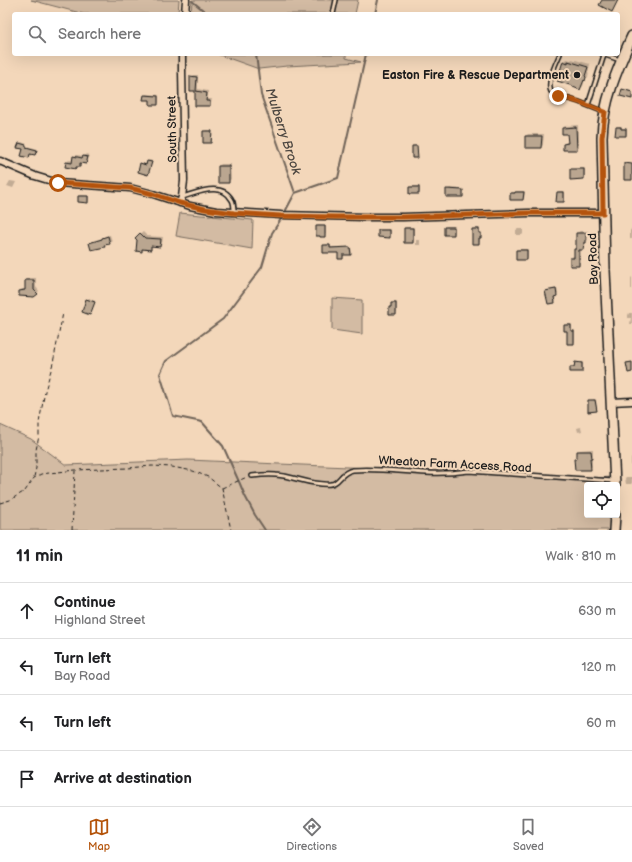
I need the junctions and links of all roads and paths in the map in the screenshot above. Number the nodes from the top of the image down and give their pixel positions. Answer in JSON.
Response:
{"nodes":[{"id":1,"x":186,"y":0,"type":"edge"},
{"id":2,"x":336,"y":0,"type":"edge"},
{"id":3,"x":185,"y":12,"type":"edge"},
{"id":4,"x":333,"y":12,"type":"edge"},
{"id":5,"x":632,"y":36,"type":"edge"},
{"id":6,"x":182,"y":56,"type":"edge"},
{"id":7,"x":559,"y":56,"type":"edge"},
{"id":8,"x":602,"y":56,"type":"edge"},
{"id":9,"x":608,"y":56,"type":"edge"},
{"id":10,"x":621,"y":61,"type":"junction"},
{"id":11,"x":588,"y":105,"type":"junction"},
{"id":12,"x":605,"y":112,"type":"junction"},
{"id":13,"x":0,"y":161,"type":"edge"},
{"id":14,"x":181,"y":200,"type":"junction"},
{"id":15,"x":234,"y":213,"type":"junction"},
{"id":16,"x":603,"y":213,"type":"junction"},
{"id":17,"x":63,"y":314,"type":"dead end"},
{"id":18,"x":632,"y":401,"type":"edge"},
{"id":19,"x":611,"y":402,"type":"junction"},
{"id":20,"x":75,"y":470,"type":"junction"},
{"id":21,"x":252,"y":476,"type":"joint"},
{"id":22,"x":34,"y":478,"type":"junction"},
{"id":23,"x":602,"y":482,"type":"edge"},
{"id":24,"x":615,"y":482,"type":"edge"},
{"id":25,"x":222,"y":488,"type":"junction"},
{"id":26,"x":0,"y":503,"type":"edge"},
{"id":27,"x":615,"y":518,"type":"edge"},
{"id":28,"x":72,"y":530,"type":"edge"},
{"id":29,"x":231,"y":530,"type":"edge"},
{"id":30,"x":614,"y":530,"type":"edge"}],
"edges":[{"from":1,"to":3,"type":"street"},
{"from":2,"to":4,"type":"lane"},
{"from":5,"to":10,"type":"main road","name":"Bay Road"},
{"from":6,"to":14,"type":"street","name":"South Street"},
{"from":7,"to":11,"type":"lane"},
{"from":8,"to":11,"type":"lane"},
{"from":9,"to":10,"type":"lane"},
{"from":10,"to":12,"type":"main road","name":"Bay Road"},
{"from":11,"to":12,"type":"lane"},
{"from":12,"to":16,"type":"main road","name":"Bay Road"},
{"from":13,"to":14,"type":"street"},
{"from":14,"to":15,"type":"street"},
{"from":14,"to":15,"type":"lane"},
{"from":15,"to":16,"type":"street"},
{"from":16,"to":19,"type":"main road","name":"Bay Road"},
{"from":17,"to":22,"type":"path"},
{"from":18,"to":19,"type":"street"},
{"from":19,"to":24,"type":"main road","name":"Bay Road"},
{"from":20,"to":22,"type":"path"},
{"from":20,"to":25,"type":"path"},
{"from":20,"to":28,"type":"path"},
{"from":21,"to":23,"type":"lane","name":"Wheaton Farm Access Road"},
{"from":21,"to":25,"type":"path"},
{"from":22,"to":26,"type":"path"},
{"from":25,"to":29,"type":"path"},
{"from":27,"to":30,"type":"main road"}]}
